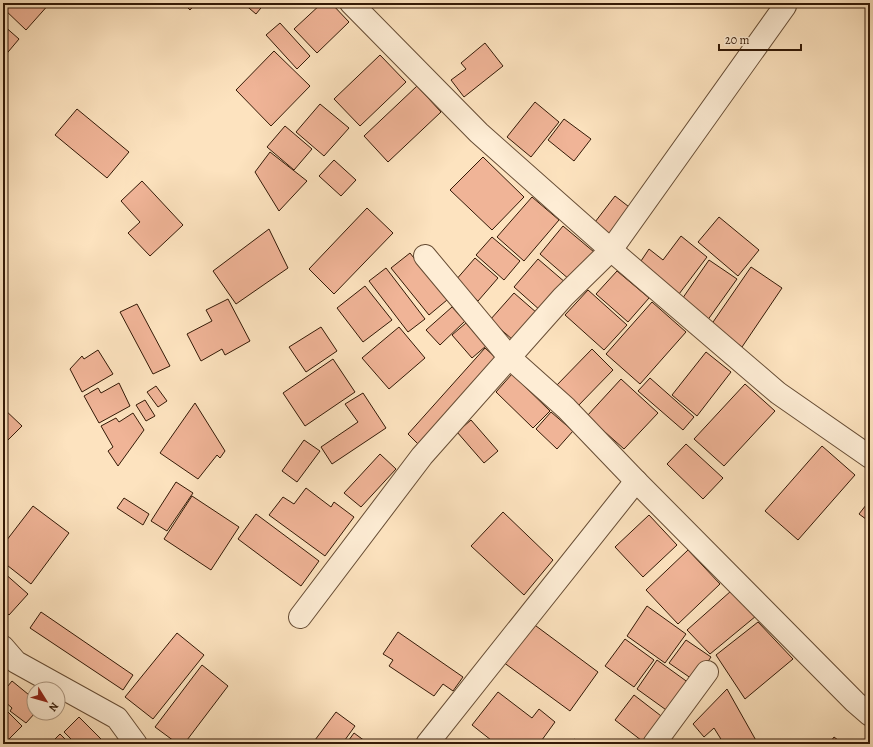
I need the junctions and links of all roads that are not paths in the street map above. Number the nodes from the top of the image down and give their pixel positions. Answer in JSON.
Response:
{"nodes":[{"id":1,"x":352,"y":3,"type":"edge"},
{"id":2,"x":785,"y":6,"type":"dead end"},
{"id":3,"x":611,"y":250,"type":"junction"},
{"id":4,"x":424,"y":256,"type":"dead end"},
{"id":5,"x":510,"y":358,"type":"junction"},
{"id":6,"x":870,"y":457,"type":"edge"},
{"id":7,"x":636,"y":481,"type":"junction"},
{"id":8,"x":300,"y":617,"type":"dead end"},
{"id":9,"x":3,"y":647,"type":"edge"},
{"id":10,"x":707,"y":672,"type":"dead end"},
{"id":11,"x":870,"y":715,"type":"edge"},
{"id":12,"x":136,"y":744,"type":"edge"},
{"id":13,"x":427,"y":744,"type":"edge"},
{"id":14,"x":654,"y":744,"type":"edge"}],
"edges":[{"from":1,"to":3,"type":"street"},
{"from":2,"to":3,"type":"street"},
{"from":3,"to":5,"type":"street"},
{"from":3,"to":6,"type":"street"},
{"from":4,"to":5,"type":"street"},
{"from":5,"to":7,"type":"street"},
{"from":5,"to":8,"type":"street"},
{"from":7,"to":11,"type":"street"},
{"from":7,"to":13,"type":"street"},
{"from":9,"to":12,"type":"street"},
{"from":10,"to":14,"type":"street"}]}
